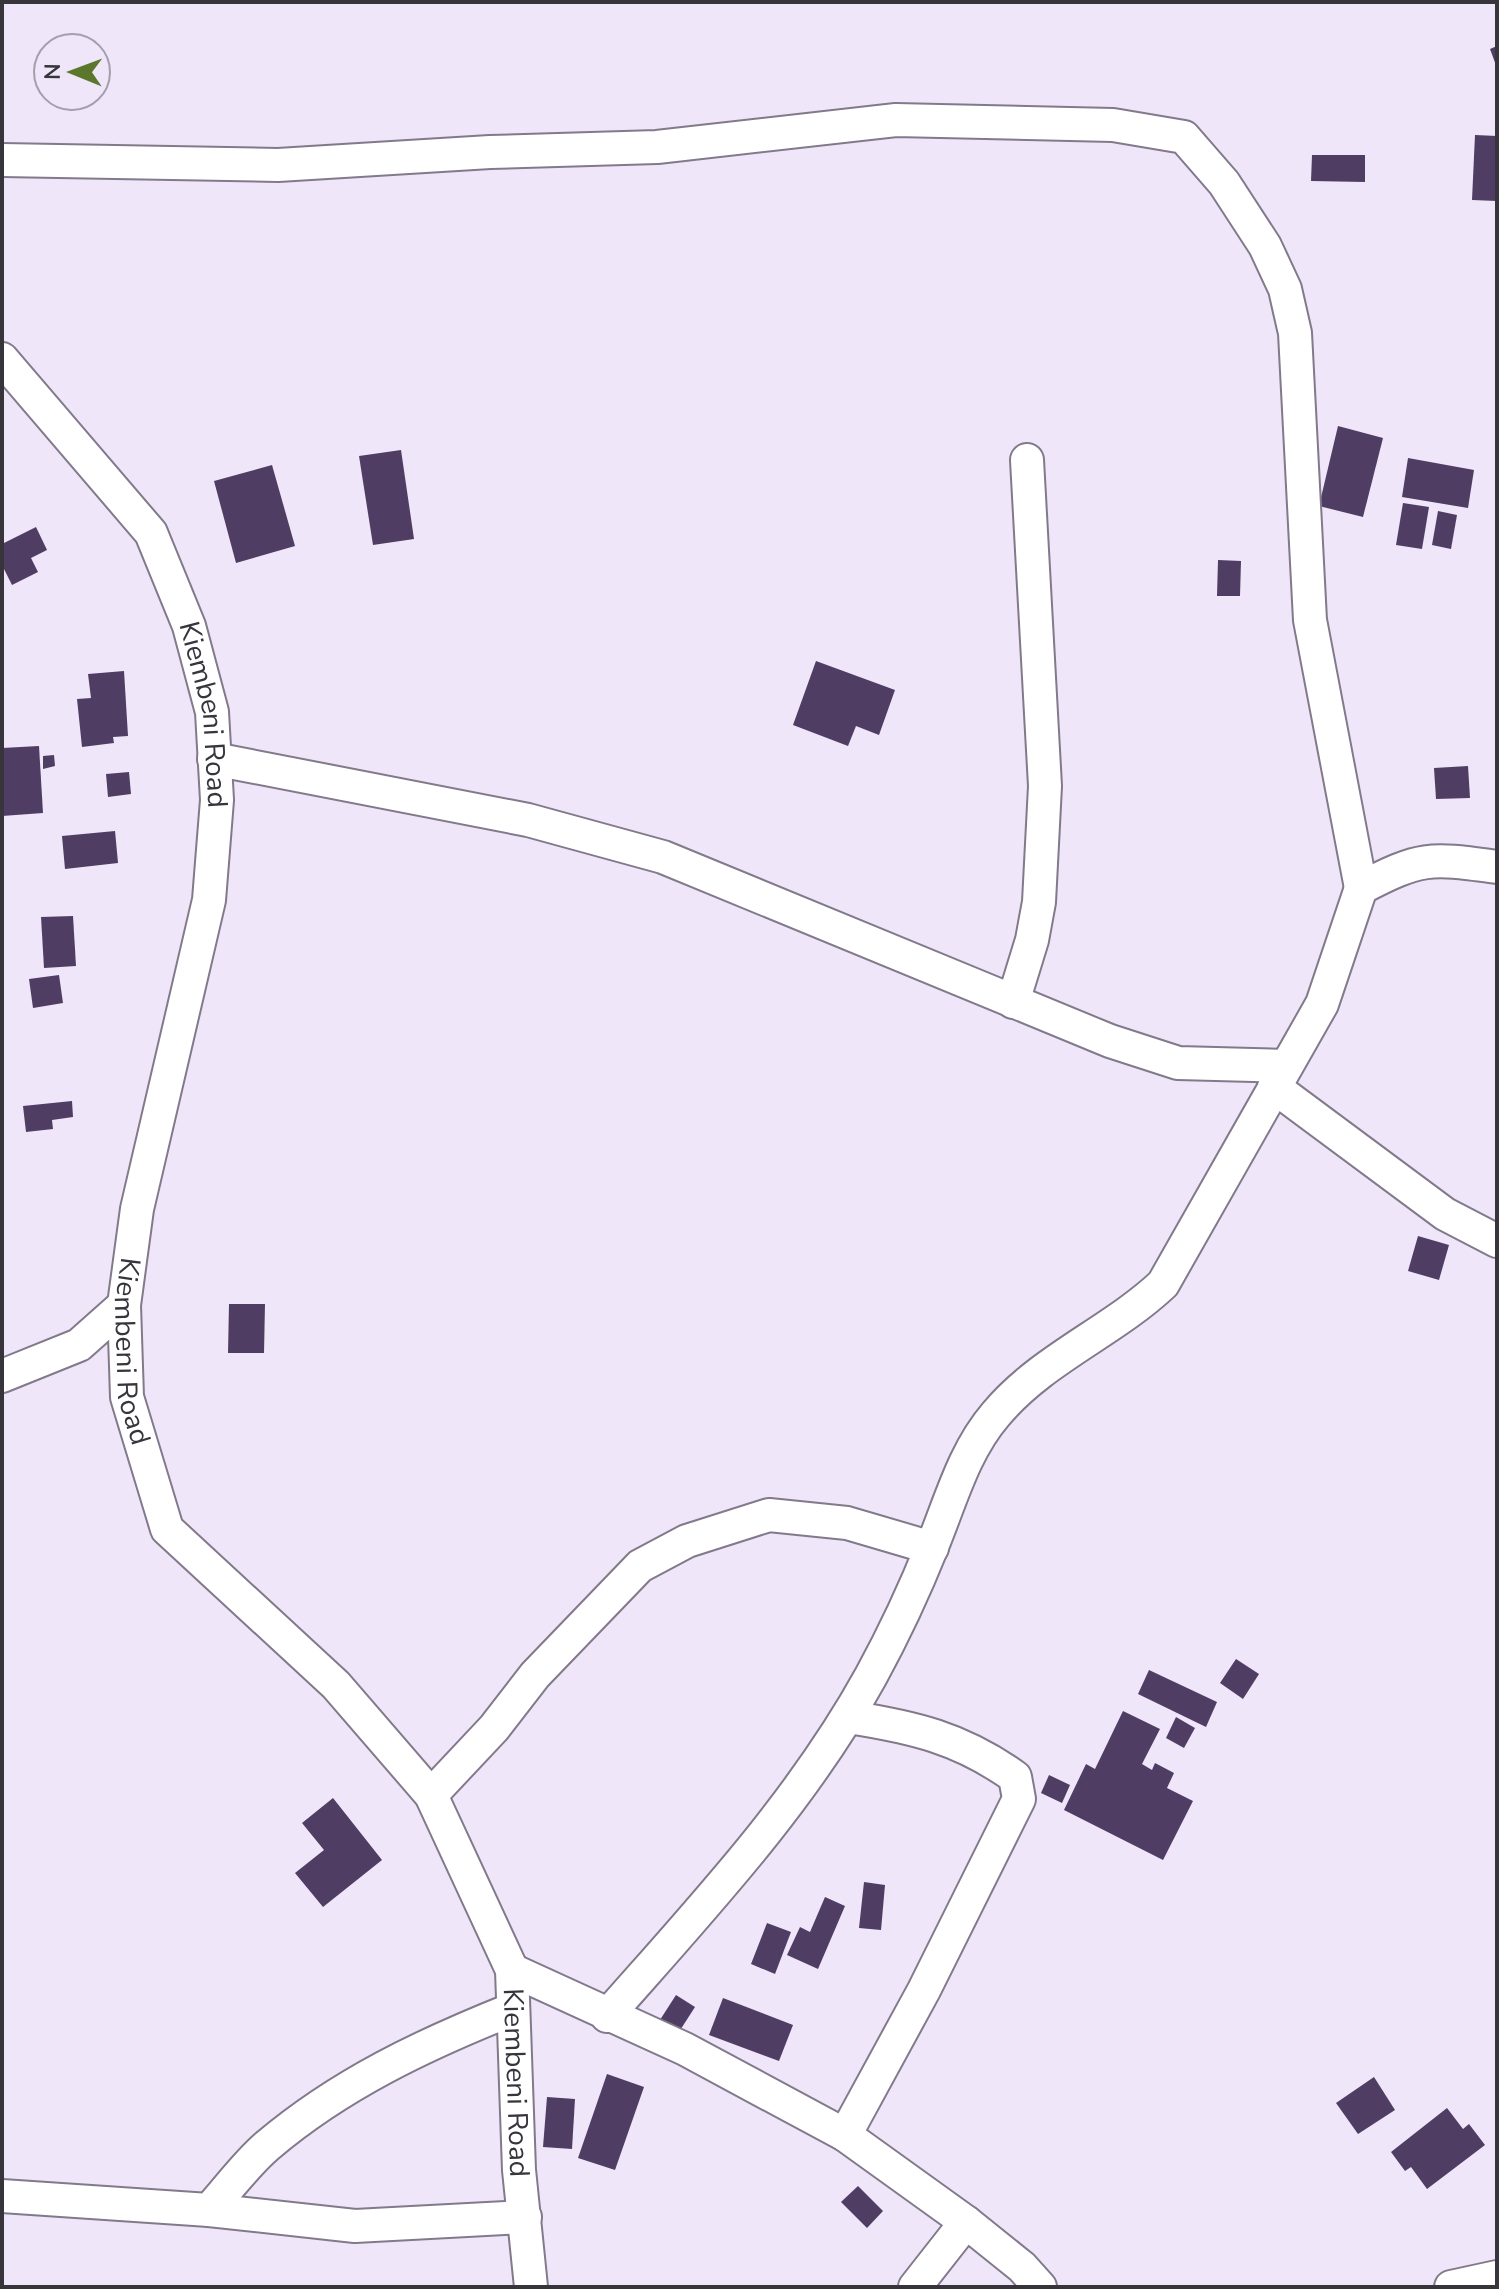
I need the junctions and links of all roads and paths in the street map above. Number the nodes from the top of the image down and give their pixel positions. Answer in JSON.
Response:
{"nodes":[{"id":1,"x":2,"y":160,"type":"edge"},
{"id":2,"x":2,"y":359,"type":"edge"},
{"id":3,"x":1027,"y":460,"type":"dead end"},
{"id":4,"x":214,"y":759,"type":"junction"},
{"id":5,"x":1497,"y":867,"type":"edge"},
{"id":6,"x":1361,"y":888,"type":"junction"},
{"id":7,"x":1013,"y":1002,"type":"junction"},
{"id":8,"x":1280,"y":1076,"type":"junction"},
{"id":9,"x":1497,"y":1241,"type":"edge"},
{"id":10,"x":124,"y":1305,"type":"junction"},
{"id":11,"x":2,"y":1376,"type":"edge"},
{"id":12,"x":932,"y":1548,"type":"junction"},
{"id":13,"x":848,"y":1717,"type":"junction"},
{"id":14,"x":431,"y":1795,"type":"junction"},
{"id":15,"x":512,"y":1970,"type":"junction"},
{"id":16,"x":513,"y":2009,"type":"junction"},
{"id":17,"x":607,"y":2016,"type":"junction"},
{"id":18,"x":845,"y":2135,"type":"junction"},
{"id":19,"x":2,"y":2196,"type":"edge"},
{"id":20,"x":209,"y":2210,"type":"junction"},
{"id":21,"x":525,"y":2217,"type":"junction"},
{"id":22,"x":966,"y":2222,"type":"junction"},
{"id":23,"x":1497,"y":2277,"type":"edge"},
{"id":24,"x":531,"y":2287,"type":"edge"},
{"id":25,"x":915,"y":2287,"type":"edge"},
{"id":26,"x":1040,"y":2287,"type":"edge"},
{"id":27,"x":1451,"y":2287,"type":"edge"}],
"edges":[{"from":1,"to":6,"type":"street"},
{"from":2,"to":4,"type":"street","name":"Kiembeni Road"},
{"from":3,"to":7,"type":"street"},
{"from":4,"to":7,"type":"street"},
{"from":4,"to":10,"type":"street","name":"Kiembeni Road"},
{"from":5,"to":6,"type":"street"},
{"from":6,"to":8,"type":"street"},
{"from":7,"to":8,"type":"street"},
{"from":8,"to":9,"type":"street"},
{"from":8,"to":12,"type":"street"},
{"from":10,"to":11,"type":"street"},
{"from":10,"to":14,"type":"street","name":"Kiembeni Road"},
{"from":12,"to":13,"type":"street"},
{"from":12,"to":14,"type":"street"},
{"from":13,"to":17,"type":"street"},
{"from":13,"to":18,"type":"street"},
{"from":14,"to":15,"type":"street","name":"Kiembeni Road"},
{"from":15,"to":16,"type":"street","name":"Kiembeni Road"},
{"from":15,"to":17,"type":"street"},
{"from":16,"to":20,"type":"street"},
{"from":16,"to":21,"type":"street","name":"Kiembeni Road"},
{"from":17,"to":18,"type":"street"},
{"from":18,"to":22,"type":"street"},
{"from":19,"to":20,"type":"street"},
{"from":20,"to":21,"type":"street"},
{"from":21,"to":24,"type":"street","name":"Kiembeni Road"},
{"from":22,"to":25,"type":"street"},
{"from":22,"to":26,"type":"street"},
{"from":23,"to":27,"type":"street"}]}
